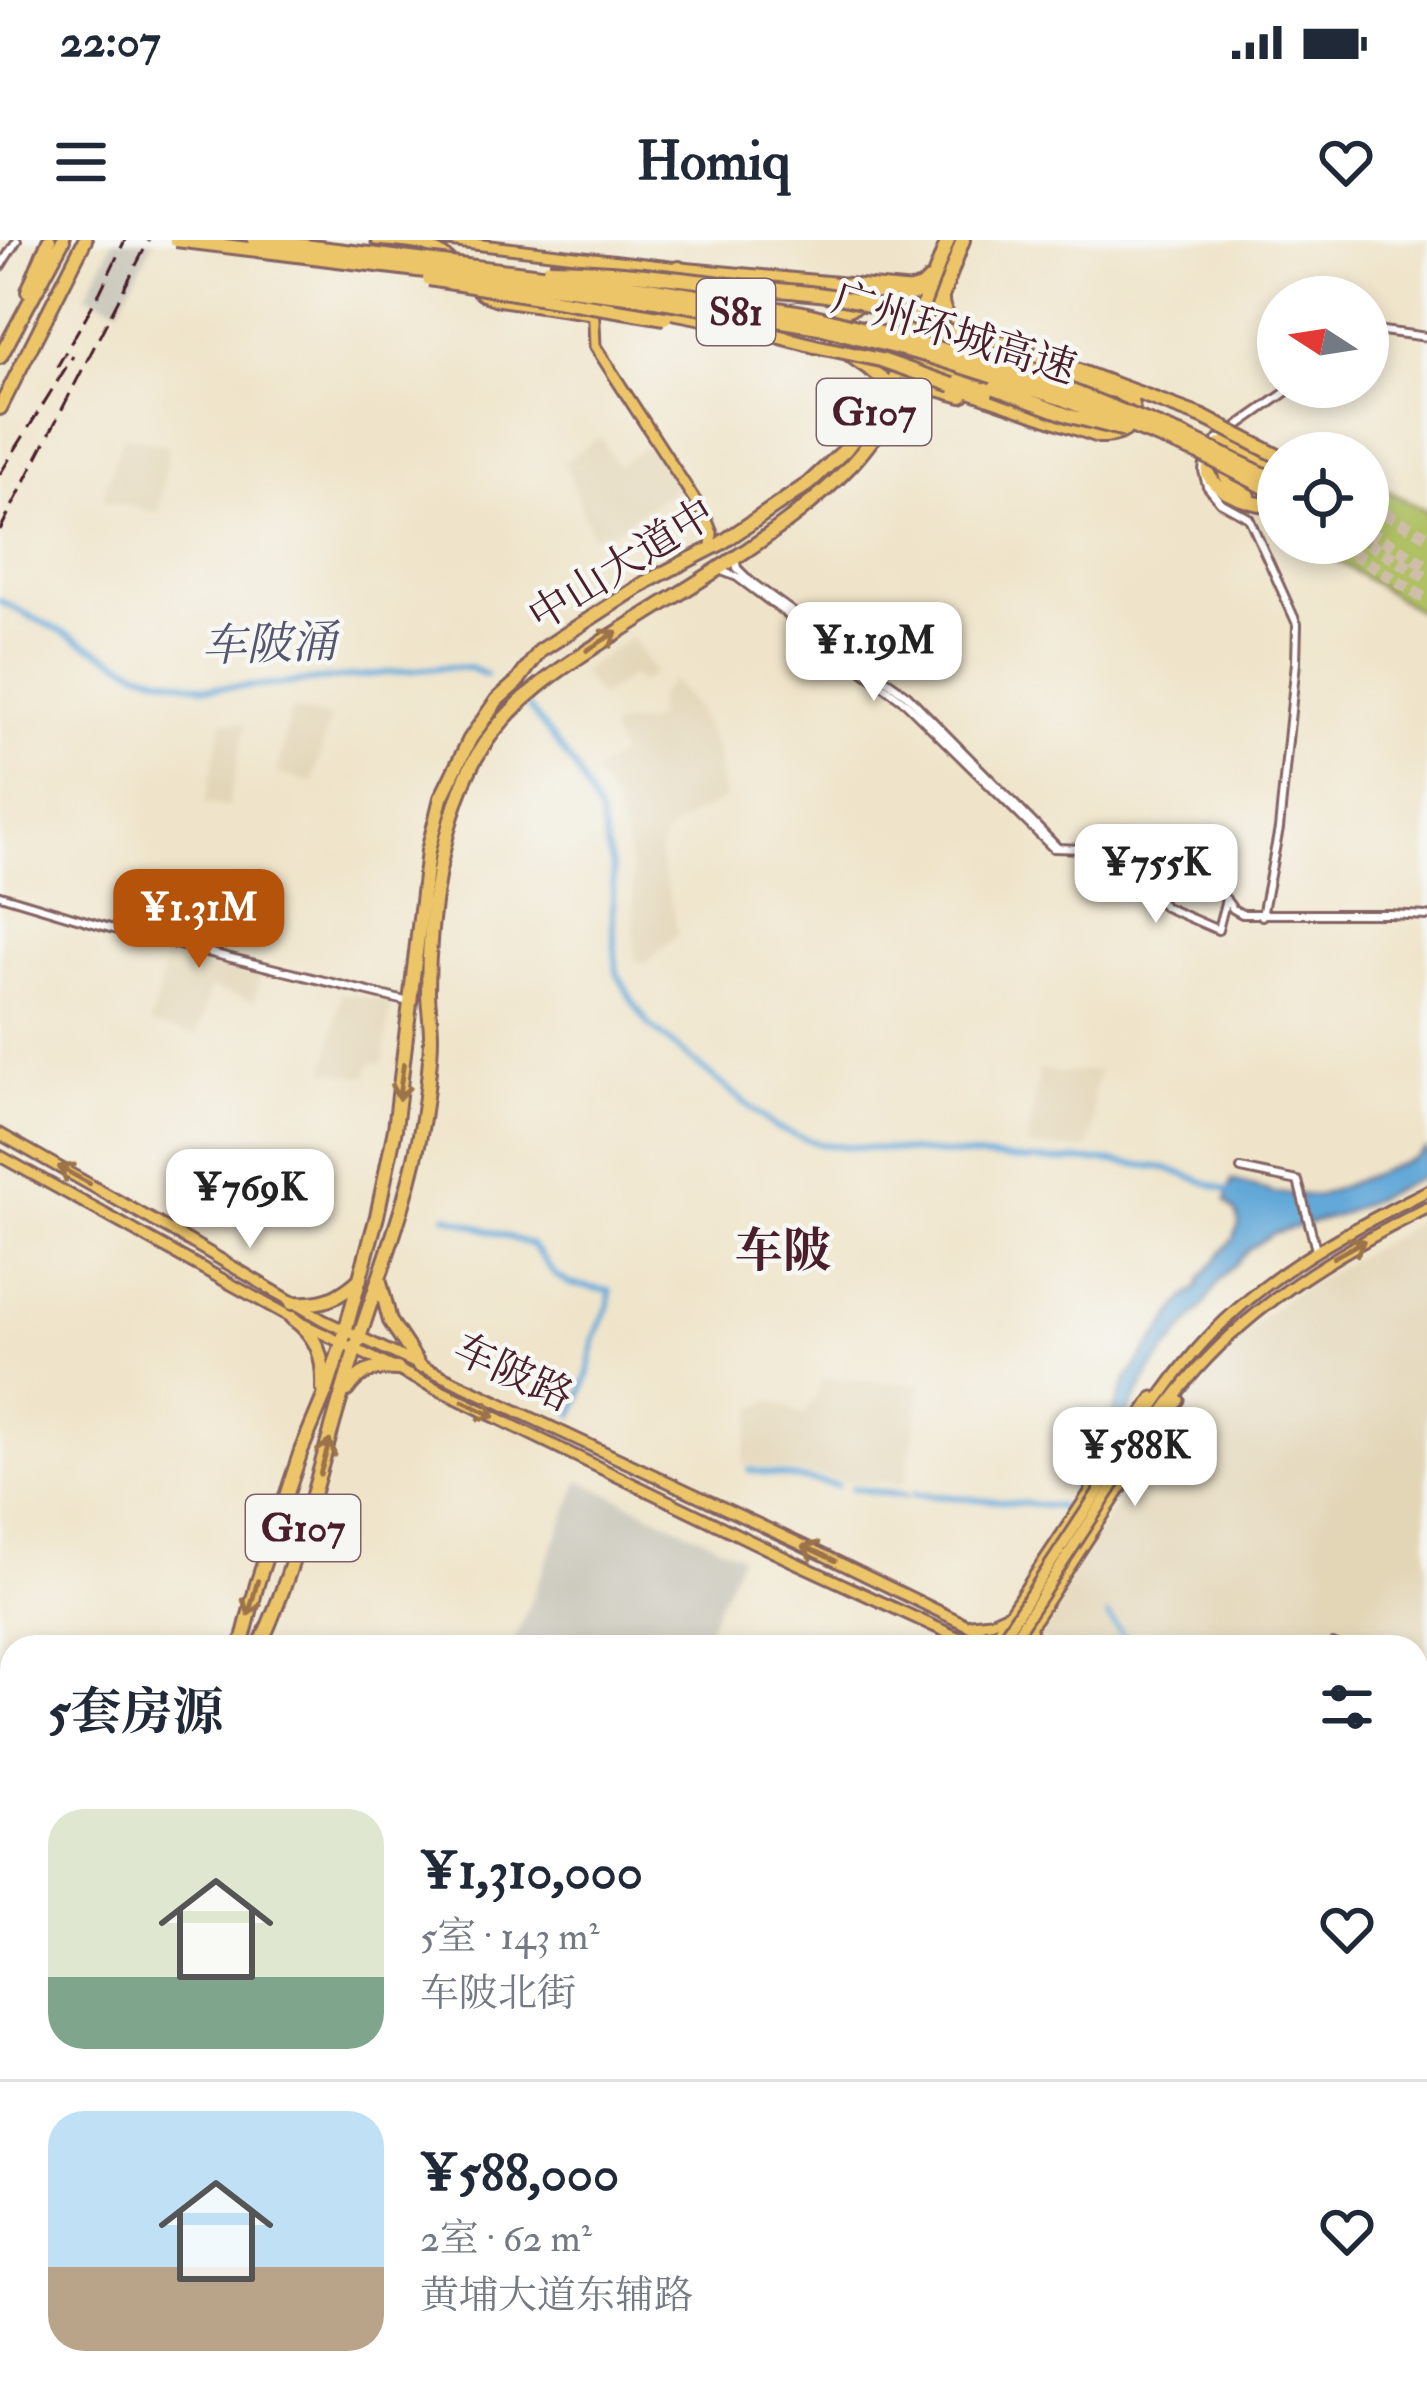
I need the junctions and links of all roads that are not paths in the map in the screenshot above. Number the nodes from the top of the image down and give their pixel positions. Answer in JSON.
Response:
{"nodes":[{"id":1,"x":17,"y":240,"type":"edge"},
{"id":2,"x":49,"y":240,"type":"edge"},
{"id":3,"x":63,"y":240,"type":"edge"},
{"id":4,"x":85,"y":240,"type":"edge"},
{"id":5,"x":176,"y":240,"type":"edge"},
{"id":6,"x":255,"y":240,"type":"edge"},
{"id":7,"x":376,"y":240,"type":"edge"},
{"id":8,"x":439,"y":240,"type":"edge"},
{"id":9,"x":948,"y":240,"type":"edge"},
{"id":10,"x":963,"y":240,"type":"edge"},
{"id":11,"x":497,"y":247,"type":"junction"},
{"id":12,"x":448,"y":257,"type":"junction"},
{"id":13,"x":598,"y":259,"type":"junction"},
{"id":14,"x":363,"y":264,"type":"junction"},
{"id":15,"x":0,"y":267,"type":"edge"},
{"id":16,"x":470,"y":267,"type":"junction"},
{"id":17,"x":680,"y":268,"type":"junction"},
{"id":18,"x":937,"y":269,"type":"junction"},
{"id":19,"x":706,"y":282,"type":"junction"},
{"id":20,"x":942,"y":296,"type":"junction"},
{"id":21,"x":864,"y":304,"type":"junction"},
{"id":22,"x":591,"y":314,"type":"junction"},
{"id":23,"x":933,"y":317,"type":"junction"},
{"id":24,"x":13,"y":331,"type":"junction"},
{"id":25,"x":1389,"y":332,"type":"edge"},
{"id":26,"x":1427,"y":337,"type":"edge"},
{"id":27,"x":815,"y":346,"type":"junction"},
{"id":28,"x":0,"y":357,"type":"edge"},
{"id":29,"x":1052,"y":367,"type":"junction"},
{"id":30,"x":915,"y":369,"type":"junction"},
{"id":31,"x":1091,"y":375,"type":"junction"},
{"id":32,"x":953,"y":382,"type":"junction"},
{"id":33,"x":904,"y":388,"type":"junction"},
{"id":34,"x":994,"y":390,"type":"junction"},
{"id":35,"x":1116,"y":391,"type":"junction"},
{"id":36,"x":879,"y":405,"type":"junction"},
{"id":37,"x":0,"y":408,"type":"edge"},
{"id":38,"x":1263,"y":408,"type":"edge"},
{"id":39,"x":1064,"y":419,"type":"junction"},
{"id":40,"x":1176,"y":443,"type":"junction"},
{"id":41,"x":1257,"y":445,"type":"edge"},
{"id":42,"x":1257,"y":456,"type":"edge"},
{"id":43,"x":1257,"y":471,"type":"edge"},
{"id":44,"x":1257,"y":474,"type":"edge"},
{"id":45,"x":789,"y":499,"type":"junction"},
{"id":46,"x":1257,"y":503,"type":"tunnel mouth"},
{"id":47,"x":794,"y":515,"type":"junction"},
{"id":48,"x":706,"y":516,"type":"junction"},
{"id":49,"x":760,"y":518,"type":"junction"},
{"id":50,"x":739,"y":532,"type":"junction"},
{"id":51,"x":765,"y":536,"type":"junction"},
{"id":52,"x":710,"y":551,"type":"junction"},
{"id":53,"x":736,"y":555,"type":"junction"},
{"id":54,"x":714,"y":569,"type":"junction"},
{"id":55,"x":792,"y":616,"type":"junction"},
{"id":56,"x":1130,"y":868,"type":"junction"},
{"id":57,"x":0,"y":895,"type":"edge"},
{"id":58,"x":1226,"y":899,"type":"junction"},
{"id":59,"x":1262,"y":916,"type":"junction"},
{"id":60,"x":1427,"y":916,"type":"edge"},
{"id":61,"x":411,"y":1003,"type":"junction"},
{"id":62,"x":0,"y":1134,"type":"edge"},
{"id":63,"x":0,"y":1156,"type":"edge"},
{"id":64,"x":1240,"y":1169,"type":"dead end"},
{"id":65,"x":1427,"y":1191,"type":"edge"},
{"id":66,"x":1427,"y":1208,"type":"edge"},
{"id":67,"x":147,"y":1216,"type":"junction"},
{"id":68,"x":137,"y":1232,"type":"junction"},
{"id":69,"x":186,"y":1238,"type":"junction"},
{"id":70,"x":1316,"y":1250,"type":"junction"},
{"id":71,"x":177,"y":1256,"type":"junction"},
{"id":72,"x":1302,"y":1259,"type":"junction"},
{"id":73,"x":1311,"y":1272,"type":"junction"},
{"id":74,"x":379,"y":1277,"type":"junction"},
{"id":75,"x":361,"y":1278,"type":"junction"},
{"id":76,"x":1245,"y":1302,"type":"junction"},
{"id":77,"x":292,"y":1303,"type":"junction"},
{"id":78,"x":353,"y":1304,"type":"junction"},
{"id":79,"x":367,"y":1313,"type":"junction"},
{"id":80,"x":1256,"y":1314,"type":"junction"},
{"id":81,"x":292,"y":1318,"type":"junction"},
{"id":82,"x":351,"y":1340,"type":"junction"},
{"id":83,"x":420,"y":1366,"type":"junction"},
{"id":84,"x":1182,"y":1367,"type":"junction"},
{"id":85,"x":342,"y":1368,"type":"junction"},
{"id":86,"x":397,"y":1369,"type":"junction"},
{"id":87,"x":1193,"y":1375,"type":"junction"},
{"id":88,"x":338,"y":1407,"type":"junction"},
{"id":89,"x":319,"y":1408,"type":"junction"},
{"id":90,"x":568,"y":1435,"type":"junction"},
{"id":91,"x":562,"y":1449,"type":"junction"},
{"id":92,"x":598,"y":1449,"type":"junction"},
{"id":93,"x":590,"y":1463,"type":"junction"},
{"id":94,"x":1113,"y":1477,"type":"junction"},
{"id":95,"x":1033,"y":1577,"type":"junction"},
{"id":96,"x":1053,"y":1592,"type":"junction"},
{"id":97,"x":1018,"y":1601,"type":"junction"},
{"id":98,"x":1010,"y":1612,"type":"junction"},
{"id":99,"x":1037,"y":1615,"type":"junction"},
{"id":100,"x":962,"y":1621,"type":"junction"},
{"id":101,"x":951,"y":1634,"type":"junction"},
{"id":102,"x":244,"y":1635,"type":"edge"},
{"id":103,"x":264,"y":1635,"type":"edge"},
{"id":104,"x":954,"y":1635,"type":"edge"},
{"id":105,"x":978,"y":1635,"type":"edge"},
{"id":106,"x":995,"y":1635,"type":"edge"},
{"id":107,"x":996,"y":1635,"type":"edge"},
{"id":108,"x":1019,"y":1635,"type":"edge"},
{"id":109,"x":1021,"y":1635,"type":"edge"},
{"id":110,"x":1031,"y":1635,"type":"edge"}],
"edges":[{"from":1,"to":15,"type":"street"},
{"from":2,"to":24,"type":"highway"},
{"from":3,"to":24,"type":"highway"},
{"from":4,"to":37,"type":"highway"},
{"from":5,"to":14,"type":"highway","name":"广州环城高速","number":"S81","bridge":true},
{"from":6,"to":16,"type":"highway","name":"广州环城高速","number":"S81","bridge":true},
{"from":7,"to":12,"type":"main road"},
{"from":8,"to":11,"type":"main road"},
{"from":9,"to":18,"type":"highway","name":"中山大道中","number":"G107"},
{"from":10,"to":20,"type":"highway","name":"中山大道中","number":"G107"},
{"from":11,"to":12,"type":"main road"},
{"from":11,"to":13,"type":"main road"},
{"from":12,"to":22,"type":"main road"},
{"from":13,"to":17,"type":"main road"},
{"from":13,"to":22,"type":"main road"},
{"from":14,"to":27,"type":"highway","bridge":true},
{"from":14,"to":40,"type":"highway","name":"广州环城高速","number":"S81","bridge":true},
{"from":16,"to":19,"type":"highway","bridge":true},
{"from":16,"to":43,"type":"highway","name":"广州环城高速","number":"S81","bridge":true},
{"from":17,"to":18,"type":"main road"},
{"from":17,"to":27,"type":"highway"},
{"from":18,"to":19,"type":"highway","bridge":true},
{"from":18,"to":36,"type":"highway","name":"中山大道中","number":"G107"},
{"from":19,"to":21,"type":"highway","bridge":true},
{"from":20,"to":23,"type":"highway","name":"中山大道中","number":"G107"},
{"from":20,"to":31,"type":"highway"},
{"from":21,"to":29,"type":"highway","bridge":true},
{"from":21,"to":36,"type":"highway"},
{"from":22,"to":48,"type":"main road"},
{"from":23,"to":30,"type":"highway","name":"中山大道中","number":"G107"},
{"from":23,"to":35,"type":"highway"},
{"from":24,"to":28,"type":"highway"},
{"from":25,"to":26,"type":"street"},
{"from":27,"to":30,"type":"highway","bridge":true},
{"from":29,"to":31,"type":"highway"},
{"from":29,"to":35,"type":"highway"},
{"from":30,"to":32,"type":"highway","bridge":true},
{"from":30,"to":33,"type":"highway","name":"中山大道中","number":"G107"},
{"from":30,"to":34,"type":"highway"},
{"from":31,"to":41,"type":"highway","bridge":true},
{"from":32,"to":34,"type":"highway"},
{"from":32,"to":39,"type":"highway"},
{"from":33,"to":39,"type":"highway"},
{"from":33,"to":47,"type":"highway","name":"中山大道中","number":"G107"},
{"from":34,"to":39,"type":"highway","bridge":true},
{"from":35,"to":39,"type":"highway"},
{"from":36,"to":45,"type":"highway","name":"中山大道中","number":"G107"},
{"from":38,"to":59,"type":"street"},
{"from":39,"to":40,"type":"highway","bridge":true},
{"from":40,"to":44,"type":"highway","name":"广州环城高速","number":"S81","bridge":true},
{"from":42,"to":46,"type":"highway"},
{"from":45,"to":47,"type":"highway"},
{"from":45,"to":49,"type":"highway","name":"中山大道中","number":"G107"},
{"from":47,"to":51,"type":"highway","name":"中山大道中","number":"G107"},
{"from":48,"to":50,"type":"street"},
{"from":48,"to":52,"type":"main road"},
{"from":49,"to":50,"type":"highway","name":"中山大道中","number":"G107"},
{"from":49,"to":51,"type":"highway"},
{"from":50,"to":52,"type":"highway","name":"中山大道中","number":"G107"},
{"from":51,"to":53,"type":"highway","name":"中山大道中","number":"G107"},
{"from":52,"to":61,"type":"highway","name":"中山大道中","number":"G107"},
{"from":53,"to":54,"type":"highway","name":"中山大道中","number":"G107"},
{"from":53,"to":55,"type":"street"},
{"from":54,"to":55,"type":"street"},
{"from":74,"to":54,"type":"highway","name":"中山大道中","number":"G107","one_way":true},
{"from":55,"to":56,"type":"street"},
{"from":56,"to":58,"type":"street"},
{"from":56,"to":58,"type":"street"},
{"from":57,"to":61,"type":"street"},
{"from":58,"to":59,"type":"street"},
{"from":59,"to":60,"type":"street"},
{"from":61,"to":75,"type":"highway","name":"中山大道中","number":"G107","one_way":true},
{"from":67,"to":62,"type":"main road","name":"车陂路","one_way":true},
{"from":63,"to":68,"type":"main road","name":"车陂路"},
{"from":64,"to":70,"type":"street"},
{"from":65,"to":70,"type":"main road"},
{"from":73,"to":66,"type":"main road","one_way":true},
{"from":67,"to":68,"type":"main road"},
{"from":67,"to":69,"type":"main road","name":"车陂路"},
{"from":68,"to":71,"type":"main road","name":"车陂路"},
{"from":69,"to":71,"type":"main road"},
{"from":69,"to":77,"type":"main road","name":"车陂路"},
{"from":70,"to":72,"type":"main road"},
{"from":71,"to":81,"type":"main road","name":"车陂路"},
{"from":72,"to":73,"type":"main road"},
{"from":72,"to":76,"type":"main road"},
{"from":73,"to":80,"type":"main road"},
{"from":74,"to":79,"type":"highway","name":"中山大道中"},
{"from":74,"to":83,"type":"highway"},
{"from":75,"to":77,"type":"highway"},
{"from":75,"to":78,"type":"highway","name":"中山大道中","number":"G107"},
{"from":76,"to":80,"type":"main road"},
{"from":76,"to":84,"type":"main road"},
{"from":77,"to":82,"type":"main road","name":"车陂路"},
{"from":78,"to":79,"type":"highway"},
{"from":78,"to":82,"type":"highway","name":"中山大道中","number":"G107"},
{"from":79,"to":82,"type":"highway","name":"中山大道中","number":"G107"},
{"from":80,"to":87,"type":"main road"},
{"from":81,"to":82,"type":"main road","name":"车陂路"},
{"from":81,"to":89,"type":"highway"},
{"from":82,"to":83,"type":"main road","name":"车陂路"},
{"from":82,"to":85,"type":"highway","number":"G107"},
{"from":82,"to":86,"type":"main road","name":"车陂路"},
{"from":83,"to":90,"type":"main road","name":"车陂路"},
{"from":84,"to":94,"type":"main road"},
{"from":84,"to":95,"type":"main road"},
{"from":85,"to":88,"type":"highway","number":"G107"},
{"from":85,"to":89,"type":"highway","number":"G107"},
{"from":86,"to":88,"type":"highway"},
{"from":86,"to":91,"type":"main road","name":"车陂路","one_way":true},
{"from":87,"to":94,"type":"main road"},
{"from":87,"to":96,"type":"main road"},
{"from":103,"to":88,"type":"highway","number":"G107","one_way":true},
{"from":89,"to":102,"type":"highway","number":"G107","one_way":true},
{"from":90,"to":91,"type":"main road"},
{"from":90,"to":92,"type":"main road","name":"车陂路"},
{"from":91,"to":93,"type":"main road","name":"车陂路"},
{"from":92,"to":93,"type":"main road"},
{"from":100,"to":92,"type":"main road","name":"车陂路","one_way":true},
{"from":93,"to":101,"type":"main road","name":"车陂路"},
{"from":94,"to":107,"type":"main road","bridge":true},
{"from":94,"to":108,"type":"main road","bridge":true},
{"from":95,"to":96,"type":"main road"},
{"from":95,"to":97,"type":"main road"},
{"from":96,"to":99,"type":"main road"},
{"from":97,"to":98,"type":"main road"},
{"from":97,"to":99,"type":"main road"},
{"from":98,"to":100,"type":"main road"},
{"from":98,"to":106,"type":"main road"},
{"from":99,"to":109,"type":"main road"},
{"from":99,"to":110,"type":"main road"},
{"from":100,"to":101,"type":"main road"},
{"from":100,"to":105,"type":"main road","name":"车陂路"},
{"from":101,"to":104,"type":"main road","name":"车陂路"}]}
